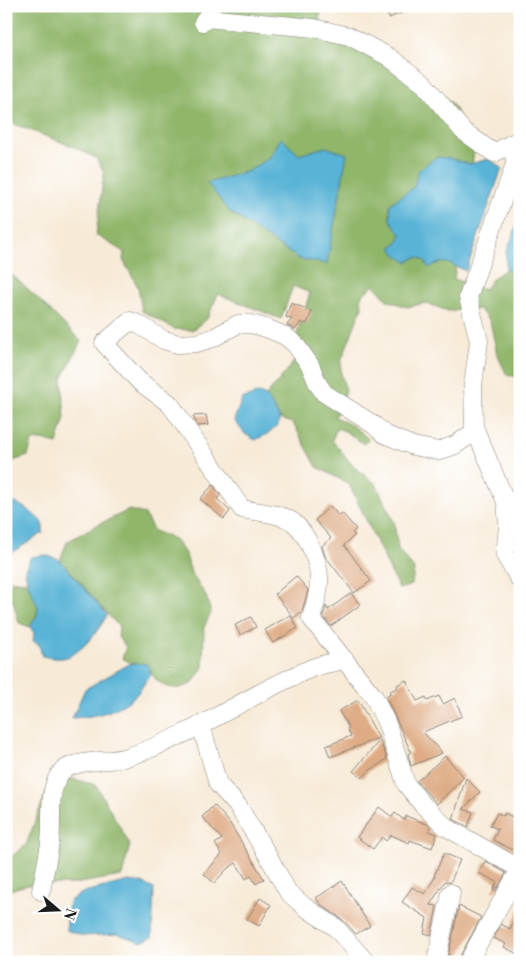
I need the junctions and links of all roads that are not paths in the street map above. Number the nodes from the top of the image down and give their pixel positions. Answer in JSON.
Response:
{"nodes":[{"id":1,"x":203,"y":22,"type":"dead end"},
{"id":2,"x":516,"y":141,"type":"edge"},
{"id":3,"x":476,"y":431,"type":"junction"},
{"id":4,"x":520,"y":580,"type":"edge"},
{"id":5,"x":345,"y":660,"type":"junction"},
{"id":6,"x":201,"y":725,"type":"junction"},
{"id":7,"x":520,"y":869,"type":"edge"},
{"id":8,"x":41,"y":891,"type":"dead end"},
{"id":9,"x":451,"y":894,"type":"dead end"},
{"id":10,"x":366,"y":962,"type":"edge"},
{"id":11,"x":436,"y":962,"type":"edge"},
{"id":12,"x":468,"y":962,"type":"edge"}],
"edges":[{"from":1,"to":2,"type":"street"},
{"from":2,"to":3,"type":"street"},
{"from":3,"to":4,"type":"street"},
{"from":3,"to":5,"type":"street"},
{"from":5,"to":6,"type":"street"},
{"from":5,"to":7,"type":"street"},
{"from":6,"to":8,"type":"street"},
{"from":6,"to":10,"type":"street"},
{"from":7,"to":12,"type":"street"},
{"from":9,"to":11,"type":"street"}]}
